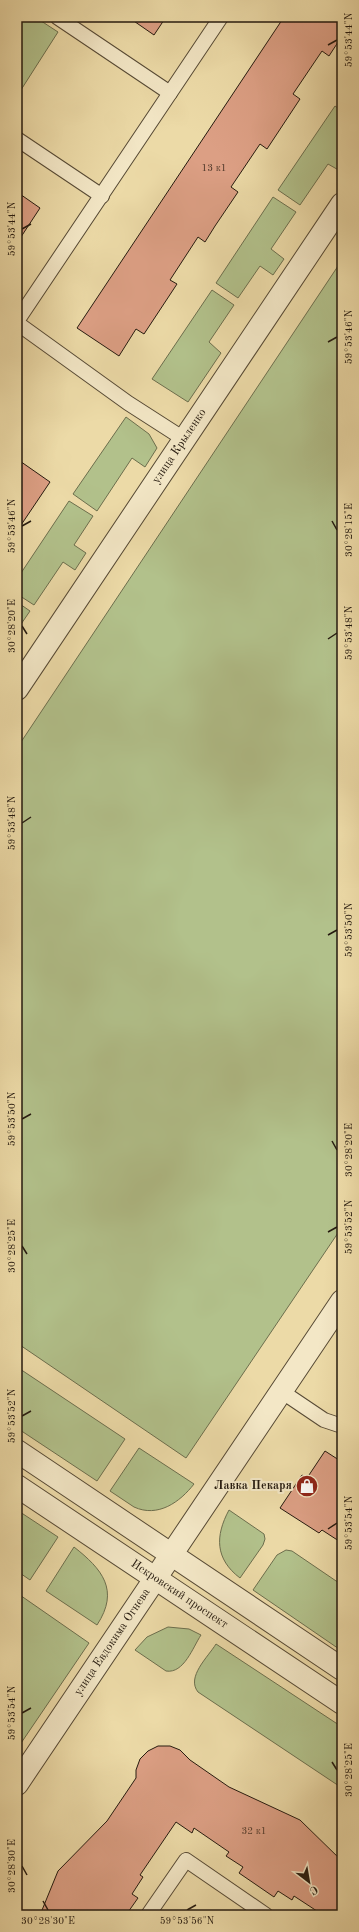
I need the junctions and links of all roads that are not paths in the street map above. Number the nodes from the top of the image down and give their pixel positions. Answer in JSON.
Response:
{"nodes":[{"id":1,"x":57,"y":17,"type":"edge"},
{"id":2,"x":221,"y":17,"type":"edge"},
{"id":3,"x":170,"y":93,"type":"junction"},
{"id":4,"x":17,"y":139,"type":"edge"},
{"id":5,"x":102,"y":196,"type":"junction"},
{"id":6,"x":342,"y":204,"type":"edge"},
{"id":7,"x":17,"y":322,"type":"edge"},
{"id":8,"x":184,"y":439,"type":"junction"},
{"id":9,"x":17,"y":688,"type":"edge"},
{"id":10,"x":342,"y":1301,"type":"edge"},
{"id":11,"x":281,"y":1391,"type":"junction"},
{"id":12,"x":342,"y":1426,"type":"edge"},
{"id":13,"x":17,"y":1452,"type":"edge"},
{"id":14,"x":17,"y":1486,"type":"edge"},
{"id":15,"x":171,"y":1554,"type":"junction"},
{"id":16,"x":155,"y":1578,"type":"junction"},
{"id":17,"x":342,"y":1669,"type":"edge"},
{"id":18,"x":342,"y":1703,"type":"edge"},
{"id":19,"x":17,"y":1784,"type":"edge"},
{"id":20,"x":148,"y":1915,"type":"edge"},
{"id":21,"x":266,"y":1915,"type":"edge"}],
"edges":[{"from":1,"to":3,"type":"lane"},
{"from":2,"to":3,"type":"lane"},
{"from":3,"to":5,"type":"lane"},
{"from":4,"to":5,"type":"lane"},
{"from":5,"to":7,"type":"lane"},
{"from":6,"to":8,"type":"street","name":"улица Крыленко"},
{"from":7,"to":8,"type":"lane"},
{"from":8,"to":9,"type":"street","name":"улица Крыленко"},
{"from":10,"to":11,"type":"street","name":"улица Евдокима Огнева"},
{"from":11,"to":12,"type":"lane"},
{"from":11,"to":15,"type":"street","name":"улица Евдокима Огнева"},
{"from":13,"to":15,"type":"street"},
{"from":14,"to":16,"type":"street","name":"Искровский проспект"},
{"from":15,"to":16,"type":"street","name":"улица Евдокима Огнева"},
{"from":15,"to":17,"type":"street"},
{"from":16,"to":18,"type":"street","name":"Искровский проспект"},
{"from":16,"to":19,"type":"street","name":"улица Евдокима Огнева"},
{"from":20,"to":21,"type":"lane"}]}
